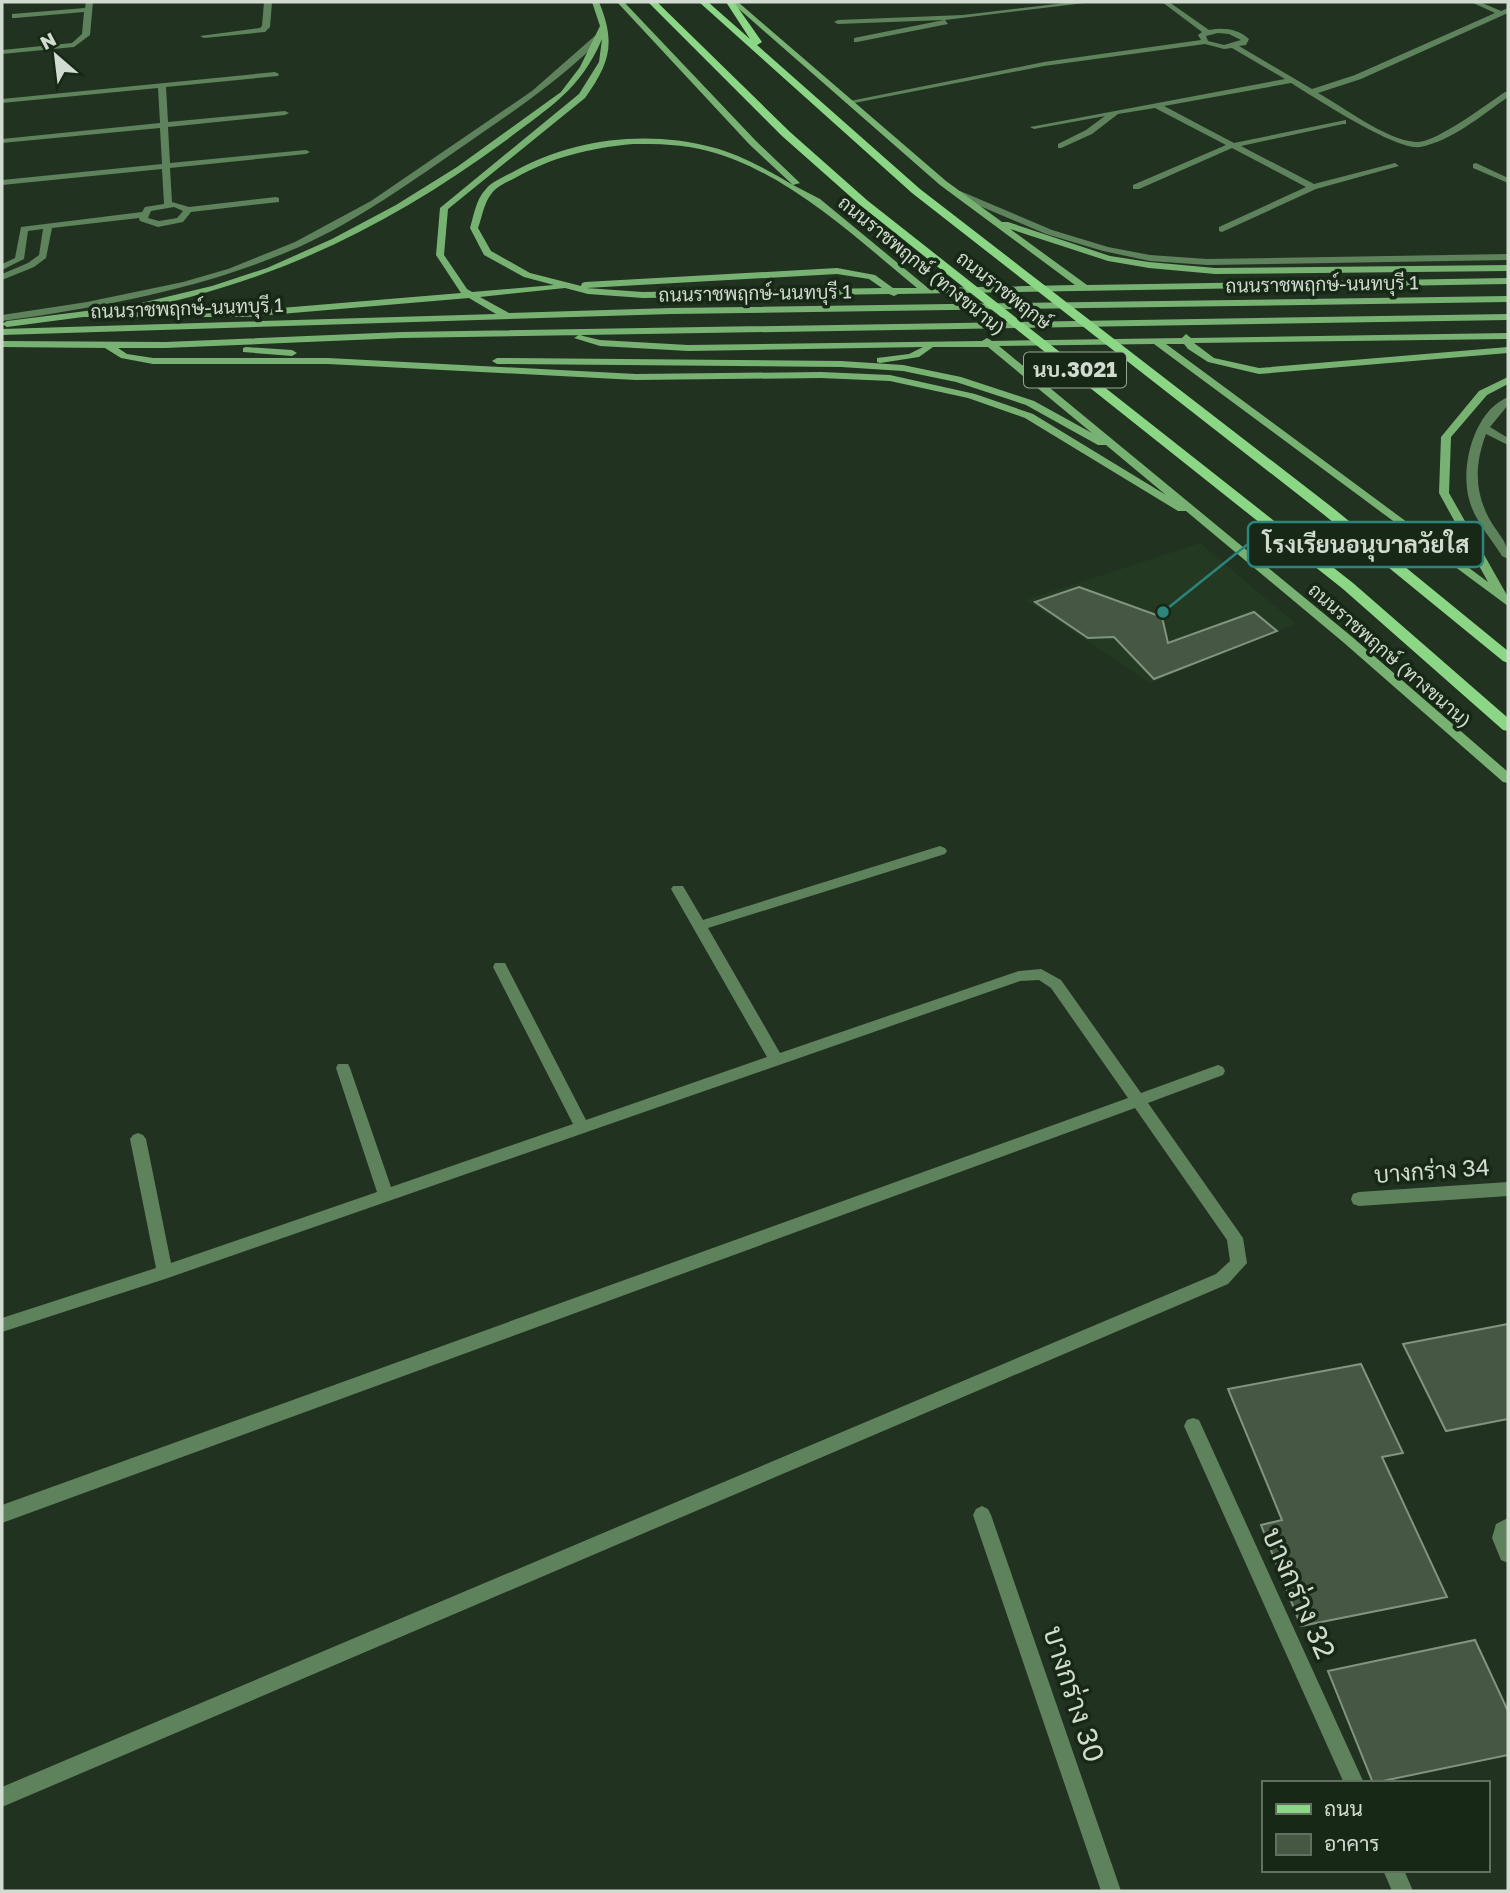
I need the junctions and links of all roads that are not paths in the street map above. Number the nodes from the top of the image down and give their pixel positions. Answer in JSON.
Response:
{"nodes":[{"id":1,"x":268,"y":2,"type":"edge"},
{"id":2,"x":595,"y":2,"type":"edge"},
{"id":3,"x":621,"y":2,"type":"edge"},
{"id":4,"x":652,"y":2,"type":"edge"},
{"id":5,"x":704,"y":2,"type":"edge"},
{"id":6,"x":732,"y":2,"type":"edge"},
{"id":7,"x":998,"y":2,"type":"edge"},
{"id":8,"x":1089,"y":2,"type":"edge"},
{"id":9,"x":1165,"y":2,"type":"edge"},
{"id":10,"x":1474,"y":2,"type":"edge"},
{"id":11,"x":88,"y":6,"type":"edge"},
{"id":12,"x":1008,"y":11,"type":"junction"},
{"id":13,"x":1504,"y":11,"type":"edge"},
{"id":14,"x":15,"y":16,"type":"dead end"},
{"id":15,"x":963,"y":17,"type":"junction"},
{"id":16,"x":605,"y":22,"type":"junction"},
{"id":17,"x":838,"y":22,"type":"dead end"},
{"id":18,"x":1207,"y":32,"type":"junction"},
{"id":19,"x":204,"y":36,"type":"dead end"},
{"id":20,"x":600,"y":36,"type":"junction"},
{"id":21,"x":857,"y":40,"type":"dead end"},
{"id":22,"x":1205,"y":42,"type":"junction"},
{"id":23,"x":1235,"y":47,"type":"junction"},
{"id":24,"x":2,"y":52,"type":"edge"},
{"id":25,"x":774,"y":67,"type":"junction"},
{"id":26,"x":275,"y":74,"type":"dead end"},
{"id":27,"x":1294,"y":80,"type":"junction"},
{"id":28,"x":162,"y":85,"type":"junction"},
{"id":29,"x":1315,"y":91,"type":"junction"},
{"id":30,"x":1508,"y":94,"type":"edge"},
{"id":31,"x":2,"y":101,"type":"edge"},
{"id":32,"x":849,"y":102,"type":"junction"},
{"id":33,"x":1156,"y":105,"type":"junction"},
{"id":34,"x":1118,"y":111,"type":"junction"},
{"id":35,"x":285,"y":113,"type":"dead end"},
{"id":36,"x":1343,"y":122,"type":"dead end"},
{"id":37,"x":164,"y":125,"type":"junction"},
{"id":38,"x":1034,"y":127,"type":"dead end"},
{"id":39,"x":2,"y":141,"type":"edge"},
{"id":40,"x":1061,"y":146,"type":"dead end"},
{"id":41,"x":1230,"y":146,"type":"junction"},
{"id":42,"x":306,"y":152,"type":"dead end"},
{"id":43,"x":166,"y":166,"type":"junction"},
{"id":44,"x":1395,"y":166,"type":"dead end"},
{"id":45,"x":1476,"y":166,"type":"dead end"},
{"id":46,"x":1508,"y":181,"type":"edge"},
{"id":47,"x":2,"y":183,"type":"edge"},
{"id":48,"x":1136,"y":187,"type":"dead end"},
{"id":49,"x":1312,"y":187,"type":"junction"},
{"id":50,"x":957,"y":193,"type":"junction"},
{"id":51,"x":276,"y":200,"type":"dead end"},
{"id":52,"x":168,"y":204,"type":"junction"},
{"id":53,"x":824,"y":207,"type":"junction"},
{"id":54,"x":188,"y":210,"type":"junction"},
{"id":55,"x":142,"y":215,"type":"junction"},
{"id":56,"x":994,"y":220,"type":"junction"},
{"id":57,"x":48,"y":226,"type":"junction"},
{"id":58,"x":1222,"y":229,"type":"dead end"},
{"id":59,"x":1508,"y":257,"type":"edge"},
{"id":60,"x":2,"y":267,"type":"edge"},
{"id":61,"x":1508,"y":268,"type":"edge"},
{"id":62,"x":1214,"y":271,"type":"junction"},
{"id":63,"x":2,"y":277,"type":"edge"},
{"id":64,"x":1508,"y":281,"type":"edge"},
{"id":65,"x":1508,"y":299,"type":"edge"},
{"id":66,"x":85,"y":315,"type":"junction"},
{"id":67,"x":1503,"y":317,"type":"edge"},
{"id":68,"x":2,"y":318,"type":"edge"},
{"id":69,"x":2,"y":324,"type":"edge"},
{"id":70,"x":2,"y":332,"type":"edge"},
{"id":71,"x":1508,"y":335,"type":"edge"},
{"id":72,"x":2,"y":344,"type":"edge"},
{"id":73,"x":108,"y":345,"type":"junction"},
{"id":74,"x":165,"y":345,"type":"junction"},
{"id":75,"x":1508,"y":350,"type":"edge"},
{"id":76,"x":841,"y":364,"type":"junction"},
{"id":77,"x":1508,"y":380,"type":"edge"},
{"id":78,"x":1508,"y":400,"type":"edge"},
{"id":79,"x":1483,"y":428,"type":"junction"},
{"id":80,"x":1508,"y":442,"type":"edge"},
{"id":81,"x":1134,"y":460,"type":"junction"},
{"id":82,"x":1210,"y":526,"type":"junction"},
{"id":83,"x":1508,"y":556,"type":"edge"},
{"id":84,"x":1505,"y":600,"type":"edge"},
{"id":85,"x":1508,"y":658,"type":"edge"},
{"id":86,"x":1508,"y":726,"type":"edge"},
{"id":87,"x":1508,"y":779,"type":"edge"},
{"id":88,"x":940,"y":851,"type":"dead end"},
{"id":89,"x":678,"y":889,"type":"dead end"},
{"id":90,"x":699,"y":926,"type":"junction"},
{"id":91,"x":500,"y":967,"type":"dead end"},
{"id":92,"x":777,"y":1061,"type":"junction"},
{"id":93,"x":343,"y":1068,"type":"dead end"},
{"id":94,"x":1217,"y":1071,"type":"dead end"},
{"id":95,"x":1136,"y":1100,"type":"junction"},
{"id":96,"x":582,"y":1128,"type":"junction"},
{"id":97,"x":138,"y":1139,"type":"dead end"},
{"id":98,"x":1508,"y":1189,"type":"edge"},
{"id":99,"x":386,"y":1196,"type":"junction"},
{"id":100,"x":1359,"y":1199,"type":"dead end"},
{"id":101,"x":166,"y":1272,"type":"junction"},
{"id":102,"x":2,"y":1325,"type":"edge"},
{"id":103,"x":1193,"y":1426,"type":"dead end"},
{"id":104,"x":2,"y":1514,"type":"edge"},
{"id":105,"x":982,"y":1515,"type":"dead end"},
{"id":106,"x":1508,"y":1527,"type":"edge"},
{"id":107,"x":1508,"y":1554,"type":"edge"},
{"id":108,"x":1353,"y":1781,"type":"edge"},
{"id":109,"x":2,"y":1797,"type":"edge"},
{"id":110,"x":1394,"y":1872,"type":"edge"},
{"id":111,"x":1111,"y":1891,"type":"edge"},
{"id":112,"x":1403,"y":1891,"type":"edge"}],
"edges":[{"from":1,"to":19,"type":"street"},
{"from":2,"to":16,"type":"main road"},
{"from":3,"to":53,"type":"main road","name":"ถนนราชพฤกษ์ (ทางขนาน)","number":"นบ.3021"},
{"from":4,"to":86,"type":"main road","name":"ถนนราชพฤกษ์","number":"นบ.3021"},
{"from":5,"to":25,"type":"main road","name":"ถนนราชพฤกษ์","number":"นบ.3021"},
{"from":6,"to":25,"type":"main road"},
{"from":6,"to":32,"type":"main road","number":"นบ.3021"},
{"from":7,"to":12,"type":"street"},
{"from":8,"to":12,"type":"street"},
{"from":9,"to":18,"type":"street"},
{"from":10,"to":13,"type":"street"},
{"from":11,"to":14,"type":"street"},
{"from":11,"to":24,"type":"street"},
{"from":12,"to":15,"type":"street"},
{"from":13,"to":29,"type":"street"},
{"from":15,"to":17,"type":"street"},
{"from":15,"to":21,"type":"street"},
{"from":16,"to":20,"type":"main road"},
{"from":16,"to":71,"type":"main road"},
{"from":18,"to":22,"type":"street"},
{"from":18,"to":23,"type":"street"},
{"from":20,"to":66,"type":"main road"},
{"from":20,"to":68,"type":"street"},
{"from":22,"to":23,"type":"street"},
{"from":22,"to":32,"type":"street"},
{"from":23,"to":27,"type":"street"},
{"from":25,"to":85,"type":"main road","name":"ถนนราชพฤกษ์","number":"นบ.3021"},
{"from":26,"to":28,"type":"street"},
{"from":27,"to":29,"type":"street"},
{"from":27,"to":33,"type":"street"},
{"from":28,"to":31,"type":"street"},
{"from":28,"to":37,"type":"street"},
{"from":29,"to":30,"type":"street"},
{"from":32,"to":50,"type":"main road","number":"นบ.3021"},
{"from":33,"to":34,"type":"street"},
{"from":33,"to":41,"type":"street"},
{"from":34,"to":38,"type":"street"},
{"from":34,"to":40,"type":"street"},
{"from":35,"to":37,"type":"street"},
{"from":36,"to":41,"type":"street"},
{"from":37,"to":39,"type":"street"},
{"from":37,"to":43,"type":"street"},
{"from":41,"to":48,"type":"street"},
{"from":41,"to":49,"type":"street"},
{"from":42,"to":43,"type":"street"},
{"from":43,"to":47,"type":"street"},
{"from":43,"to":52,"type":"street"},
{"from":44,"to":49,"type":"street"},
{"from":45,"to":46,"type":"street"},
{"from":49,"to":58,"type":"street"},
{"from":50,"to":56,"type":"main road","number":"นบ.3021"},
{"from":50,"to":59,"type":"street"},
{"from":51,"to":54,"type":"street"},
{"from":52,"to":54,"type":"street"},
{"from":52,"to":55,"type":"street"},
{"from":53,"to":64,"type":"main road"},
{"from":53,"to":81,"type":"main road","name":"ถนนราชพฤกษ์ (ทางขนาน)","number":"นบ.3021"},
{"from":54,"to":55,"type":"street"},
{"from":55,"to":57,"type":"street"},
{"from":56,"to":62,"type":"main road"},
{"from":56,"to":84,"type":"main road","number":"นบ.3021"},
{"from":57,"to":60,"type":"street"},
{"from":57,"to":63,"type":"street"},
{"from":61,"to":62,"type":"main road"},
{"from":62,"to":75,"type":"main road"},
{"from":65,"to":70,"type":"main road","name":"ถนนราชพฤกษ์-นนทบุรี 1"},
{"from":66,"to":69,"type":"main road"},
{"from":66,"to":76,"type":"main road"},
{"from":67,"to":74,"type":"main road","name":"ถนนราชพฤกษ์-นนทบุรี 1"},
{"from":72,"to":73,"type":"main road","name":"ถนนราชพฤกษ์-นนทบุรี 1"},
{"from":73,"to":74,"type":"main road","name":"ถนนราชพฤกษ์-นนทบุรี 1"},
{"from":73,"to":82,"type":"main road"},
{"from":74,"to":76,"type":"main road"},
{"from":76,"to":81,"type":"main road"},
{"from":77,"to":84,"type":"main road"},
{"from":78,"to":79,"type":"street"},
{"from":79,"to":80,"type":"street"},
{"from":79,"to":83,"type":"street"},
{"from":81,"to":82,"type":"main road","name":"ถนนราชพฤกษ์ (ทางขนาน)","number":"นบ.3021"},
{"from":82,"to":87,"type":"main road","name":"ถนนราชพฤกษ์ (ทางขนาน)","number":"นบ.3021"},
{"from":88,"to":90,"type":"street"},
{"from":89,"to":90,"type":"street"},
{"from":90,"to":92,"type":"street"},
{"from":91,"to":96,"type":"street"},
{"from":92,"to":95,"type":"street"},
{"from":92,"to":96,"type":"street"},
{"from":93,"to":99,"type":"street"},
{"from":94,"to":95,"type":"street"},
{"from":95,"to":104,"type":"street"},
{"from":95,"to":109,"type":"street"},
{"from":96,"to":99,"type":"street"},
{"from":97,"to":101,"type":"street"},
{"from":98,"to":100,"type":"street","name":"บางกร่าง 34"},
{"from":99,"to":101,"type":"street"},
{"from":101,"to":102,"type":"street"},
{"from":103,"to":108,"type":"street","name":"บางกร่าง 32"},
{"from":105,"to":111,"type":"street","name":"บางกร่าง 30"},
{"from":106,"to":107,"type":"street"},
{"from":110,"to":112,"type":"street"}]}
